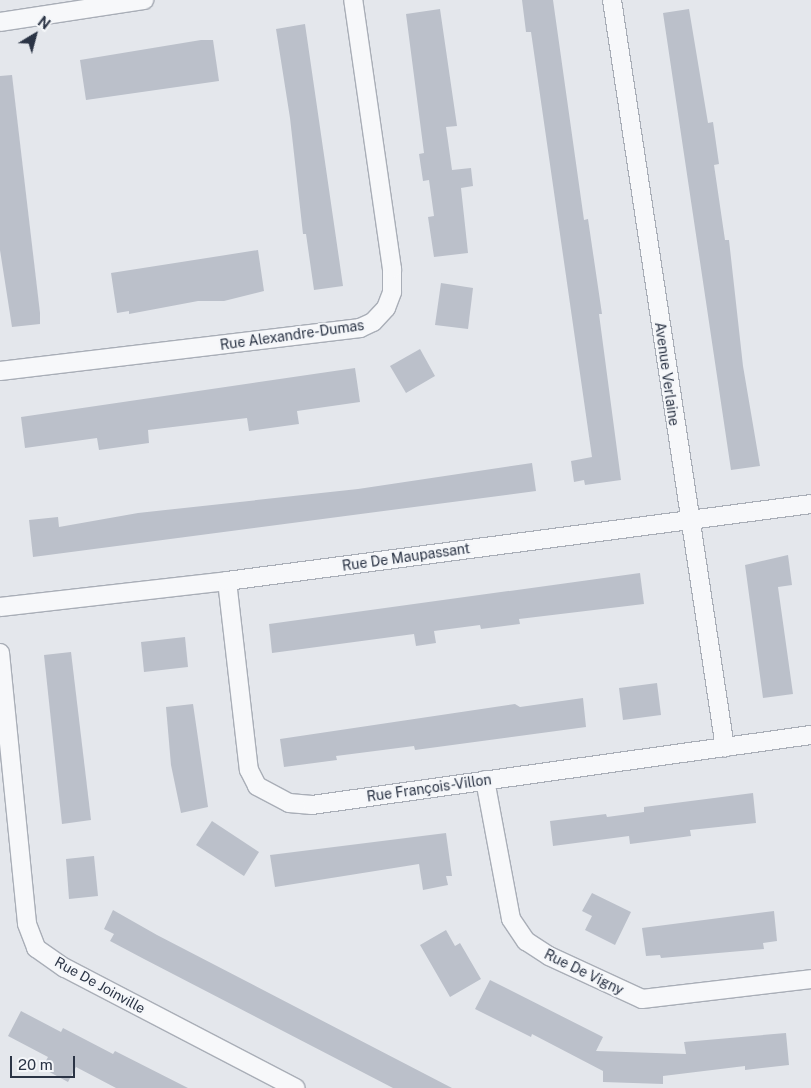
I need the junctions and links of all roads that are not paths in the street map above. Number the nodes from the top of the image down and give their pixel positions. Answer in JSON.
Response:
{"nodes":[{"id":1,"x":144,"y":0,"type":"edge"},
{"id":2,"x":353,"y":0,"type":"edge"},
{"id":3,"x":612,"y":0,"type":"edge"},
{"id":4,"x":0,"y":22,"type":"edge"},
{"id":5,"x":0,"y":371,"type":"edge"},
{"id":6,"x":811,"y":504,"type":"edge"},
{"id":7,"x":689,"y":519,"type":"junction"},
{"id":8,"x":227,"y":581,"type":"junction"},
{"id":9,"x":0,"y":608,"type":"edge"},
{"id":10,"x":0,"y":653,"type":"edge"},
{"id":11,"x":811,"y":735,"type":"edge"},
{"id":12,"x":725,"y":748,"type":"junction"},
{"id":13,"x":485,"y":780,"type":"junction"},
{"id":14,"x":811,"y":979,"type":"edge"},
{"id":15,"x":296,"y":1088,"type":"edge"}],
"edges":[{"from":1,"to":4,"type":"street"},
{"from":2,"to":5,"type":"street","name":"Rue Alexandre-Dumas"},
{"from":3,"to":7,"type":"street","name":"Avenue Verlaine"},
{"from":6,"to":7,"type":"street","name":"Rue De Maupassant"},
{"from":7,"to":8,"type":"street","name":"Rue De Maupassant"},
{"from":7,"to":12,"type":"street","name":"Avenue Verlaine"},
{"from":8,"to":9,"type":"street","name":"Rue De Maupassant"},
{"from":8,"to":13,"type":"street","name":"Rue François-Villon"},
{"from":10,"to":15,"type":"street","name":"Rue De Joinville"},
{"from":11,"to":12,"type":"street","name":"Rue François-Villon"},
{"from":12,"to":13,"type":"street","name":"Rue François-Villon"},
{"from":13,"to":14,"type":"street","name":"Rue De Vigny"}]}
